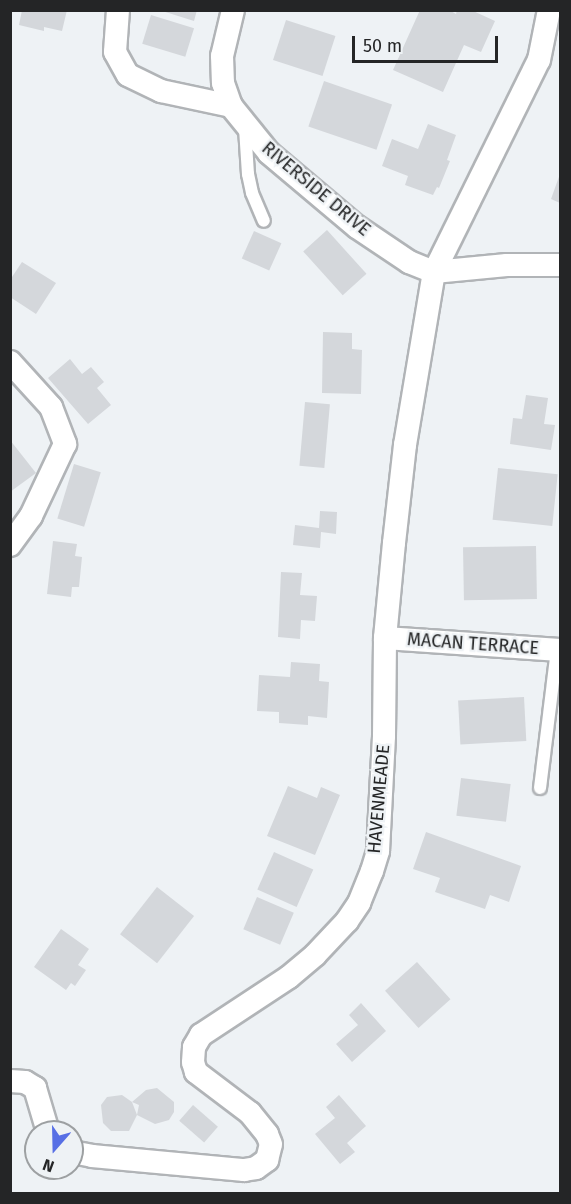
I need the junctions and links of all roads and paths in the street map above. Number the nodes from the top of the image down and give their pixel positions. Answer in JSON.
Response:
{"nodes":[{"id":1,"x":118,"y":10,"type":"edge"},
{"id":2,"x":233,"y":10,"type":"edge"},
{"id":3,"x":549,"y":10,"type":"edge"},
{"id":4,"x":238,"y":115,"type":"junction"},
{"id":5,"x":264,"y":221,"type":"dead end"},
{"id":6,"x":561,"y":266,"type":"edge"},
{"id":7,"x":434,"y":272,"type":"junction"},
{"id":8,"x":10,"y":362,"type":"edge"},
{"id":9,"x":10,"y":545,"type":"edge"},
{"id":10,"x":385,"y":638,"type":"junction"},
{"id":11,"x":559,"y":650,"type":"edge"},
{"id":12,"x":540,"y":789,"type":"dead end"},
{"id":13,"x":10,"y":1081,"type":"edge"},
{"id":14,"x":44,"y":1120,"type":"edge"},
{"id":15,"x":84,"y":1154,"type":"edge"}],
"edges":[{"from":1,"to":4,"type":"street"},
{"from":2,"to":4,"type":"street","name":"RIVERSIDE DRIVE"},
{"from":3,"to":7,"type":"street","name":"HAVENMEADE"},
{"from":4,"to":5,"type":"lane"},
{"from":4,"to":7,"type":"street","name":"RIVERSIDE DRIVE"},
{"from":6,"to":7,"type":"street"},
{"from":7,"to":10,"type":"street","name":"HAVENMEADE"},
{"from":8,"to":9,"type":"street"},
{"from":10,"to":11,"type":"street","name":"MACAN TERRACE"},
{"from":10,"to":15,"type":"street","name":"HAVENMEADE"},
{"from":11,"to":12,"type":"lane"},
{"from":13,"to":14,"type":"street"}]}
